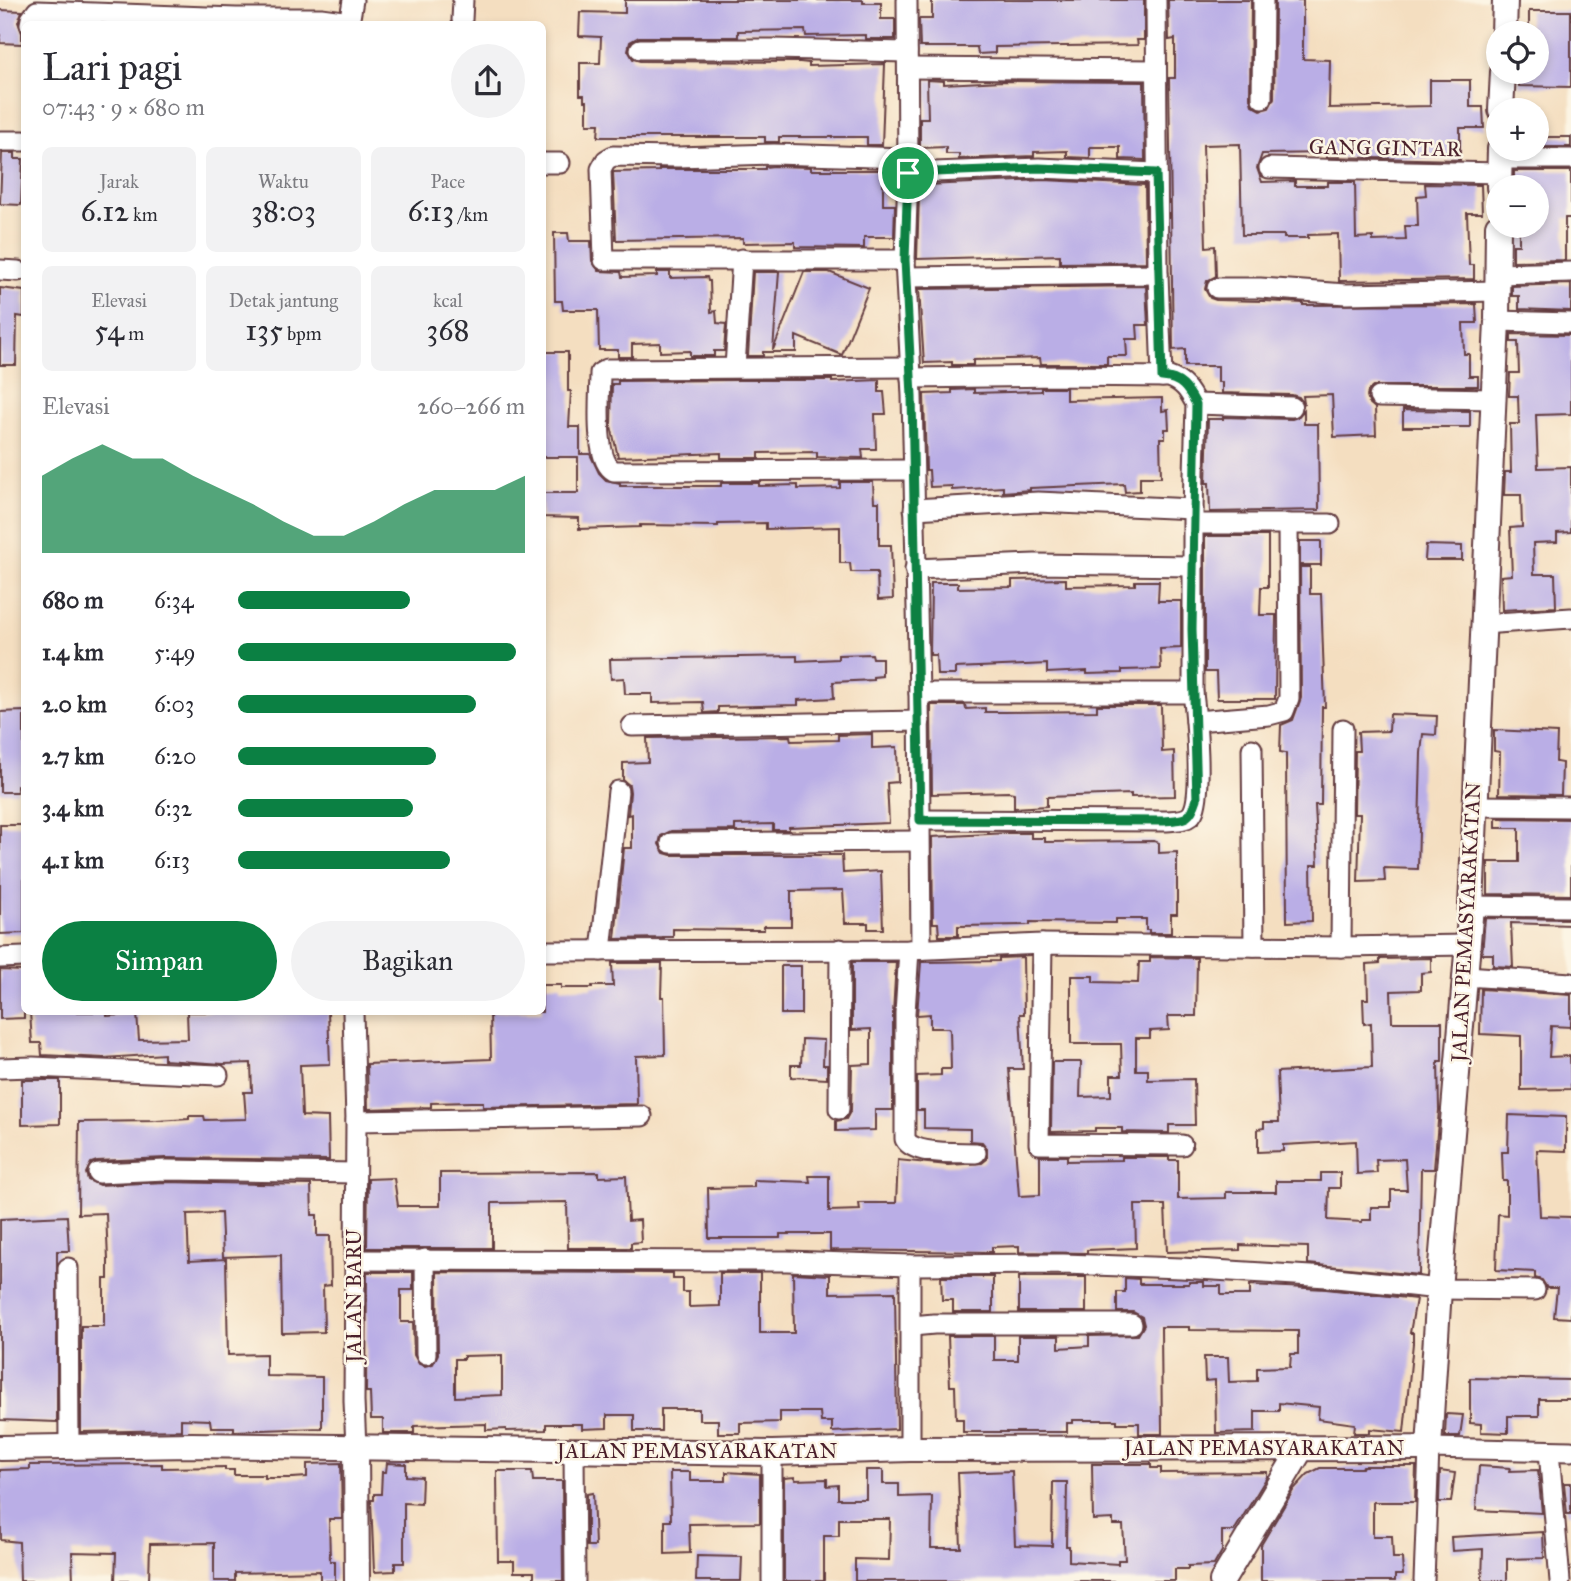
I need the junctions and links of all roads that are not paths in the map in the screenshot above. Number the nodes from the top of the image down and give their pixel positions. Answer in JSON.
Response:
{"nodes":[{"id":1,"x":353,"y":0,"type":"edge"},
{"id":2,"x":463,"y":0,"type":"edge"},
{"id":3,"x":907,"y":0,"type":"edge"},
{"id":4,"x":1156,"y":0,"type":"edge"},
{"id":5,"x":1263,"y":0,"type":"edge"},
{"id":6,"x":1505,"y":0,"type":"edge"},
{"id":7,"x":462,"y":20,"type":"dead end"},
{"id":8,"x":31,"y":21,"type":"edge"},
{"id":9,"x":338,"y":21,"type":"edge"},
{"id":10,"x":349,"y":21,"type":"edge"},
{"id":11,"x":1504,"y":21,"type":"edge"},
{"id":12,"x":640,"y":49,"type":"dead end"},
{"id":13,"x":907,"y":60,"type":"junction"},
{"id":14,"x":1155,"y":70,"type":"junction"},
{"id":15,"x":1262,"y":98,"type":"dead end"},
{"id":16,"x":0,"y":141,"type":"edge"},
{"id":17,"x":21,"y":141,"type":"edge"},
{"id":18,"x":1571,"y":159,"type":"edge"},
{"id":19,"x":907,"y":165,"type":"junction"},
{"id":20,"x":1500,"y":167,"type":"edge"},
{"id":21,"x":1269,"y":168,"type":"dead end"},
{"id":22,"x":1156,"y":173,"type":"junction"},
{"id":23,"x":1498,"y":238,"type":"edge"},
{"id":24,"x":743,"y":259,"type":"junction"},
{"id":25,"x":906,"y":268,"type":"junction"},
{"id":26,"x":1571,"y":272,"type":"edge"},
{"id":27,"x":1158,"y":275,"type":"junction"},
{"id":28,"x":1497,"y":282,"type":"junction"},
{"id":29,"x":1217,"y":288,"type":"dead end"},
{"id":30,"x":1497,"y":321,"type":"junction"},
{"id":31,"x":1571,"y":323,"type":"edge"},
{"id":32,"x":735,"y":367,"type":"junction"},
{"id":33,"x":911,"y":372,"type":"junction"},
{"id":34,"x":1162,"y":377,"type":"junction"},
{"id":35,"x":1379,"y":397,"type":"dead end"},
{"id":36,"x":1494,"y":399,"type":"junction"},
{"id":37,"x":1196,"y":404,"type":"junction"},
{"id":38,"x":1292,"y":407,"type":"dead end"},
{"id":39,"x":913,"y":470,"type":"junction"},
{"id":40,"x":914,"y":509,"type":"junction"},
{"id":41,"x":1194,"y":516,"type":"junction"},
{"id":42,"x":1288,"y":524,"type":"junction"},
{"id":43,"x":1330,"y":524,"type":"dead end"},
{"id":44,"x":1192,"y":566,"type":"junction"},
{"id":45,"x":915,"y":569,"type":"junction"},
{"id":46,"x":1571,"y":618,"type":"edge"},
{"id":47,"x":1482,"y":624,"type":"junction"},
{"id":48,"x":919,"y":693,"type":"junction"},
{"id":49,"x":1193,"y":693,"type":"junction"},
{"id":50,"x":919,"y":721,"type":"junction"},
{"id":51,"x":1196,"y":721,"type":"junction"},
{"id":52,"x":632,"y":726,"type":"dead end"},
{"id":53,"x":1343,"y":729,"type":"dead end"},
{"id":54,"x":1252,"y":749,"type":"dead end"},
{"id":55,"x":618,"y":791,"type":"dead end"},
{"id":56,"x":1474,"y":806,"type":"junction"},
{"id":57,"x":1571,"y":807,"type":"edge"},
{"id":58,"x":920,"y":820,"type":"junction"},
{"id":59,"x":919,"y":841,"type":"junction"},
{"id":60,"x":671,"y":843,"type":"dead end"},
{"id":61,"x":1471,"y":906,"type":"junction"},
{"id":62,"x":1571,"y":907,"type":"edge"},
{"id":63,"x":1042,"y":944,"type":"junction"},
{"id":64,"x":1468,"y":945,"type":"junction"},
{"id":65,"x":1254,"y":946,"type":"junction"},
{"id":66,"x":1341,"y":947,"type":"junction"},
{"id":67,"x":840,"y":949,"type":"junction"},
{"id":68,"x":915,"y":950,"type":"junction"},
{"id":69,"x":546,"y":951,"type":"edge"},
{"id":70,"x":601,"y":951,"type":"junction"},
{"id":71,"x":21,"y":957,"type":"edge"},
{"id":72,"x":0,"y":958,"type":"edge"},
{"id":73,"x":1466,"y":976,"type":"junction"},
{"id":74,"x":1571,"y":982,"type":"edge"},
{"id":75,"x":353,"y":1015,"type":"edge"},
{"id":76,"x":0,"y":1068,"type":"edge"},
{"id":77,"x":218,"y":1075,"type":"dead end"},
{"id":78,"x":839,"y":1109,"type":"dead end"},
{"id":79,"x":642,"y":1116,"type":"dead end"},
{"id":80,"x":356,"y":1121,"type":"junction"},
{"id":81,"x":1182,"y":1145,"type":"dead end"},
{"id":82,"x":976,"y":1153,"type":"dead end"},
{"id":83,"x":98,"y":1173,"type":"dead end"},
{"id":84,"x":355,"y":1173,"type":"junction"},
{"id":85,"x":425,"y":1259,"type":"junction"},
{"id":86,"x":354,"y":1260,"type":"junction"},
{"id":87,"x":910,"y":1265,"type":"junction"},
{"id":88,"x":68,"y":1268,"type":"dead end"},
{"id":89,"x":1439,"y":1289,"type":"junction"},
{"id":90,"x":1535,"y":1290,"type":"dead end"},
{"id":91,"x":1132,"y":1324,"type":"dead end"},
{"id":92,"x":912,"y":1326,"type":"junction"},
{"id":93,"x":426,"y":1354,"type":"dead end"},
{"id":94,"x":69,"y":1447,"type":"junction"},
{"id":95,"x":0,"y":1448,"type":"edge"},
{"id":96,"x":356,"y":1448,"type":"junction"},
{"id":97,"x":1429,"y":1448,"type":"junction"},
{"id":98,"x":910,"y":1449,"type":"junction"},
{"id":99,"x":1301,"y":1449,"type":"junction"},
{"id":100,"x":1549,"y":1451,"type":"junction"},
{"id":101,"x":1571,"y":1451,"type":"edge"},
{"id":102,"x":574,"y":1452,"type":"junction"},
{"id":103,"x":772,"y":1453,"type":"junction"},
{"id":104,"x":357,"y":1581,"type":"edge"},
{"id":105,"x":575,"y":1581,"type":"edge"},
{"id":106,"x":772,"y":1581,"type":"edge"},
{"id":107,"x":1222,"y":1581,"type":"edge"},
{"id":108,"x":1424,"y":1581,"type":"edge"},
{"id":109,"x":1560,"y":1581,"type":"edge"}],
"edges":[{"from":1,"to":10,"type":"street"},
{"from":2,"to":7,"type":"street"},
{"from":3,"to":13,"type":"street"},
{"from":4,"to":14,"type":"street"},
{"from":5,"to":15,"type":"street"},
{"from":6,"to":11,"type":"street"},
{"from":8,"to":9,"type":"street"},
{"from":12,"to":13,"type":"street"},
{"from":13,"to":14,"type":"street"},
{"from":13,"to":19,"type":"street"},
{"from":14,"to":22,"type":"street"},
{"from":16,"to":17,"type":"street"},
{"from":18,"to":20,"type":"street","name":"GANG GINTAR"},
{"from":19,"to":22,"type":"street"},
{"from":19,"to":24,"type":"street"},
{"from":19,"to":25,"type":"street"},
{"from":20,"to":21,"type":"street","name":"GANG GINTAR"},
{"from":22,"to":27,"type":"street"},
{"from":23,"to":28,"type":"street","name":"JALAN PEMASYARAKATAN"},
{"from":24,"to":25,"type":"street"},
{"from":24,"to":32,"type":"street"},
{"from":25,"to":27,"type":"street"},
{"from":25,"to":33,"type":"street"},
{"from":26,"to":28,"type":"street"},
{"from":27,"to":34,"type":"street"},
{"from":28,"to":29,"type":"street"},
{"from":28,"to":30,"type":"street","name":"JALAN PEMASYARAKATAN"},
{"from":30,"to":31,"type":"street"},
{"from":30,"to":36,"type":"street","name":"JALAN PEMASYARAKATAN"},
{"from":32,"to":33,"type":"street"},
{"from":32,"to":39,"type":"street"},
{"from":33,"to":34,"type":"street"},
{"from":33,"to":39,"type":"street"},
{"from":34,"to":37,"type":"street"},
{"from":35,"to":36,"type":"street"},
{"from":36,"to":47,"type":"street","name":"JALAN PEMASYARAKATAN"},
{"from":37,"to":38,"type":"street"},
{"from":37,"to":41,"type":"street"},
{"from":39,"to":40,"type":"street"},
{"from":40,"to":41,"type":"street"},
{"from":40,"to":45,"type":"street"},
{"from":41,"to":42,"type":"street"},
{"from":41,"to":44,"type":"street"},
{"from":42,"to":43,"type":"street"},
{"from":42,"to":51,"type":"street"},
{"from":44,"to":45,"type":"street"},
{"from":44,"to":49,"type":"street"},
{"from":45,"to":48,"type":"street"},
{"from":46,"to":47,"type":"street"},
{"from":47,"to":56,"type":"street","name":"JALAN PEMASYARAKATAN"},
{"from":48,"to":49,"type":"street"},
{"from":48,"to":50,"type":"street"},
{"from":49,"to":51,"type":"street"},
{"from":50,"to":52,"type":"street"},
{"from":50,"to":58,"type":"street"},
{"from":51,"to":58,"type":"street"},
{"from":53,"to":66,"type":"street"},
{"from":54,"to":65,"type":"street"},
{"from":55,"to":70,"type":"street"},
{"from":56,"to":57,"type":"street"},
{"from":56,"to":61,"type":"street","name":"JALAN PEMASYARAKATAN"},
{"from":58,"to":59,"type":"street"},
{"from":59,"to":60,"type":"street"},
{"from":59,"to":68,"type":"street"},
{"from":61,"to":62,"type":"street"},
{"from":61,"to":64,"type":"street","name":"JALAN PEMASYARAKATAN"},
{"from":63,"to":65,"type":"street"},
{"from":63,"to":68,"type":"street"},
{"from":63,"to":81,"type":"street"},
{"from":64,"to":66,"type":"street"},
{"from":64,"to":73,"type":"street","name":"JALAN PEMASYARAKATAN"},
{"from":65,"to":66,"type":"street"},
{"from":67,"to":68,"type":"street"},
{"from":67,"to":70,"type":"street"},
{"from":67,"to":78,"type":"street"},
{"from":68,"to":82,"type":"street"},
{"from":69,"to":70,"type":"street"},
{"from":71,"to":72,"type":"street"},
{"from":73,"to":74,"type":"street"},
{"from":73,"to":89,"type":"street","name":"JALAN PEMASYARAKATAN"},
{"from":75,"to":80,"type":"street","name":"JALAN BARU"},
{"from":76,"to":77,"type":"street"},
{"from":79,"to":80,"type":"street"},
{"from":80,"to":84,"type":"street","name":"JALAN BARU"},
{"from":83,"to":84,"type":"street"},
{"from":84,"to":86,"type":"street","name":"JALAN BARU"},
{"from":85,"to":86,"type":"street"},
{"from":85,"to":87,"type":"street"},
{"from":85,"to":93,"type":"street"},
{"from":86,"to":96,"type":"street","name":"JALAN BARU"},
{"from":87,"to":89,"type":"street"},
{"from":87,"to":92,"type":"street"},
{"from":88,"to":94,"type":"street"},
{"from":89,"to":90,"type":"street"},
{"from":89,"to":97,"type":"street","name":"JALAN PEMASYARAKATAN"},
{"from":91,"to":92,"type":"street"},
{"from":92,"to":98,"type":"street"},
{"from":94,"to":95,"type":"street","name":"JALAN PEMASYARAKATAN"},
{"from":94,"to":96,"type":"street","name":"JALAN PEMASYARAKATAN"},
{"from":96,"to":102,"type":"street","name":"JALAN PEMASYARAKATAN"},
{"from":96,"to":104,"type":"street","name":"JALAN BARU"},
{"from":97,"to":99,"type":"street","name":"JALAN PEMASYARAKATAN"},
{"from":97,"to":100,"type":"street"},
{"from":97,"to":108,"type":"street"},
{"from":98,"to":99,"type":"street","name":"JALAN PEMASYARAKATAN"},
{"from":98,"to":103,"type":"street","name":"JALAN PEMASYARAKATAN"},
{"from":99,"to":107,"type":"street"},
{"from":100,"to":101,"type":"street"},
{"from":100,"to":109,"type":"street"},
{"from":102,"to":103,"type":"street","name":"JALAN PEMASYARAKATAN"},
{"from":102,"to":105,"type":"street"},
{"from":103,"to":106,"type":"street"}]}
